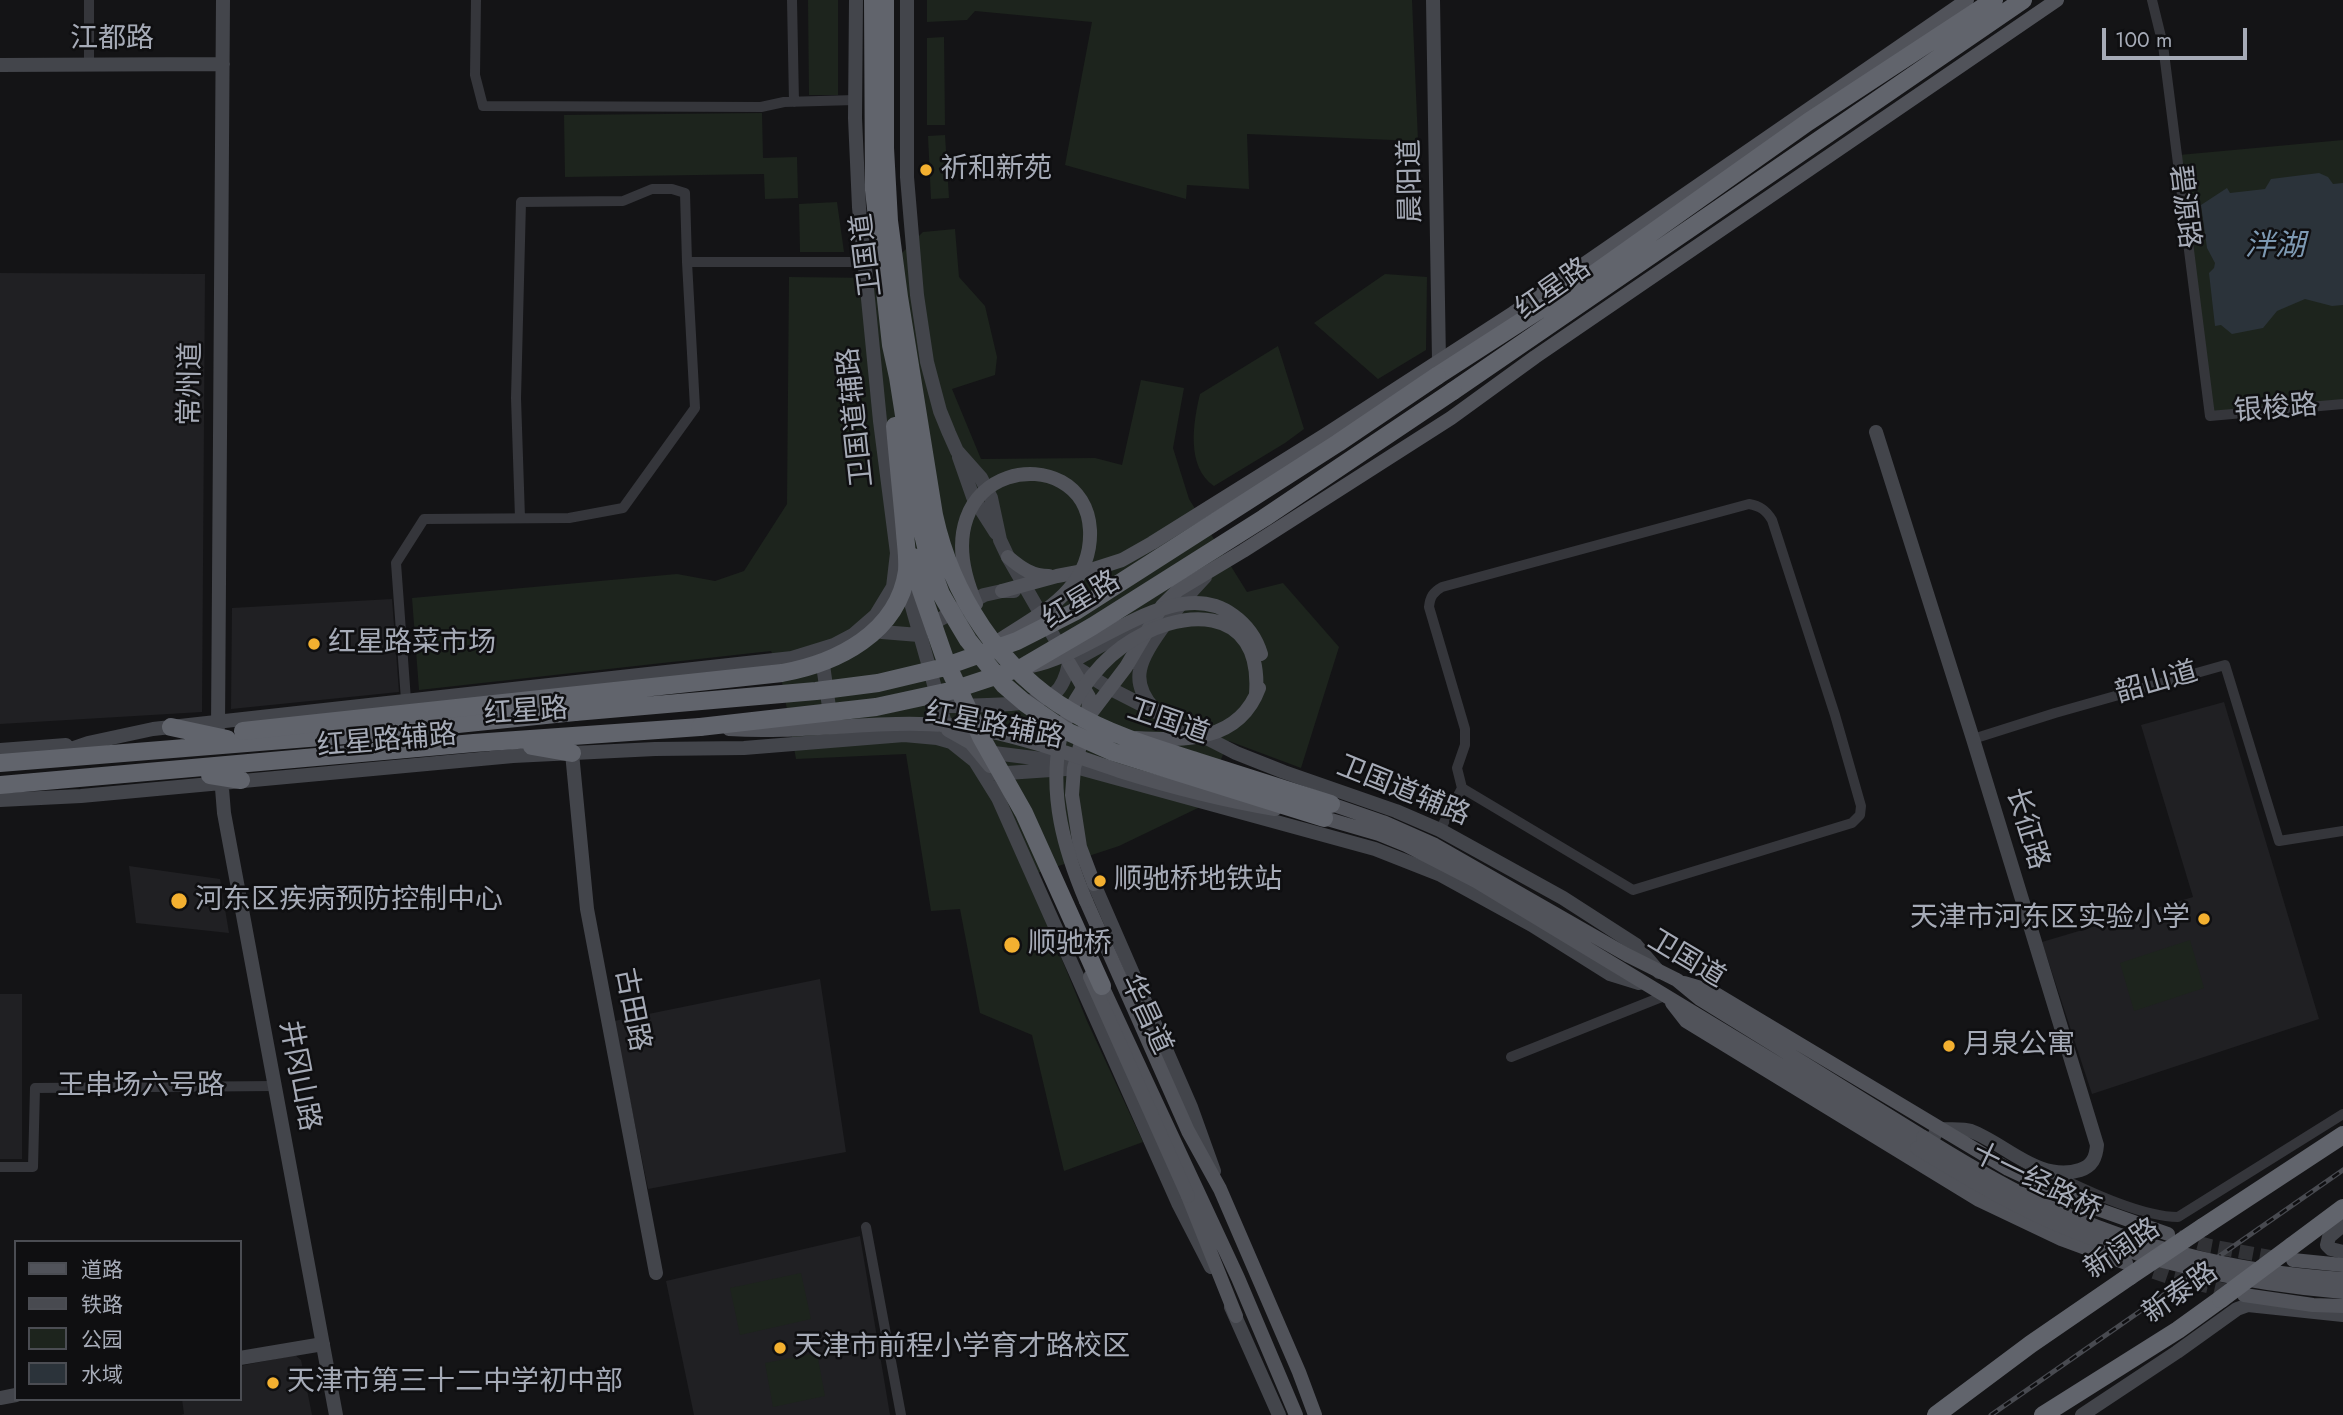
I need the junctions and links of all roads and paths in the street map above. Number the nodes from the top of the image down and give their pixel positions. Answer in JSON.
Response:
{"nodes":[{"id":1,"x":89,"y":0,"type":"edge"},
{"id":2,"x":222,"y":0,"type":"edge"},
{"id":3,"x":476,"y":0,"type":"edge"},
{"id":4,"x":792,"y":0,"type":"edge"},
{"id":5,"x":873,"y":0,"type":"edge"},
{"id":6,"x":885,"y":0,"type":"edge"},
{"id":7,"x":1436,"y":0,"type":"edge"},
{"id":8,"x":1967,"y":0,"type":"edge"},
{"id":9,"x":1994,"y":0,"type":"edge"},
{"id":10,"x":2023,"y":0,"type":"edge"},
{"id":11,"x":2057,"y":0,"type":"edge"},
{"id":12,"x":2152,"y":0,"type":"edge"},
{"id":13,"x":856,"y":3,"type":"edge"},
{"id":14,"x":907,"y":3,"type":"edge"},
{"id":15,"x":89,"y":64,"type":"junction"},
{"id":16,"x":222,"y":66,"type":"junction"},
{"id":17,"x":0,"y":67,"type":"edge"},
{"id":18,"x":855,"y":100,"type":"junction"},
{"id":19,"x":794,"y":102,"type":"junction"},
{"id":20,"x":909,"y":214,"type":"junction"},
{"id":21,"x":860,"y":218,"type":"junction"},
{"id":22,"x":687,"y":262,"type":"junction"},
{"id":23,"x":865,"y":262,"type":"junction"},
{"id":24,"x":891,"y":345,"type":"junction"},
{"id":25,"x":1461,"y":346,"type":"junction"},
{"id":26,"x":1484,"y":346,"type":"junction"},
{"id":27,"x":1438,"y":368,"type":"junction"},
{"id":28,"x":1484,"y":382,"type":"junction"},
{"id":29,"x":2343,"y":404,"type":"edge"},
{"id":30,"x":940,"y":411,"type":"junction"},
{"id":31,"x":2210,"y":416,"type":"joint"},
{"id":32,"x":881,"y":431,"type":"junction"},
{"id":33,"x":1876,"y":432,"type":"dead end"},
{"id":34,"x":1214,"y":504,"type":"junction"},
{"id":35,"x":520,"y":518,"type":"junction"},
{"id":36,"x":904,"y":519,"type":"junction"},
{"id":37,"x":1243,"y":551,"type":"junction"},
{"id":38,"x":897,"y":553,"type":"junction"},
{"id":39,"x":1008,"y":557,"type":"junction"},
{"id":40,"x":1210,"y":571,"type":"junction"},
{"id":41,"x":1057,"y":576,"type":"junction"},
{"id":42,"x":1002,"y":591,"type":"junction"},
{"id":43,"x":1028,"y":591,"type":"junction"},
{"id":44,"x":876,"y":615,"type":"junction"},
{"id":45,"x":1157,"y":615,"type":"junction"},
{"id":46,"x":862,"y":627,"type":"junction"},
{"id":47,"x":921,"y":627,"type":"junction"},
{"id":48,"x":990,"y":638,"type":"junction"},
{"id":49,"x":821,"y":651,"type":"junction"},
{"id":50,"x":1136,"y":658,"type":"junction"},
{"id":51,"x":971,"y":659,"type":"junction"},
{"id":52,"x":1069,"y":663,"type":"junction"},
{"id":53,"x":1023,"y":667,"type":"junction"},
{"id":54,"x":1109,"y":688,"type":"junction"},
{"id":55,"x":1256,"y":694,"type":"junction"},
{"id":56,"x":406,"y":700,"type":"junction"},
{"id":57,"x":941,"y":707,"type":"junction"},
{"id":58,"x":1155,"y":710,"type":"junction"},
{"id":59,"x":1088,"y":717,"type":"junction"},
{"id":60,"x":937,"y":726,"type":"junction"},
{"id":61,"x":171,"y":727,"type":"joint"},
{"id":62,"x":700,"y":727,"type":"junction"},
{"id":63,"x":214,"y":734,"type":"junction"},
{"id":64,"x":904,"y":735,"type":"junction"},
{"id":65,"x":246,"y":737,"type":"junction"},
{"id":66,"x":1123,"y":737,"type":"junction"},
{"id":67,"x":1973,"y":739,"type":"junction"},
{"id":68,"x":833,"y":740,"type":"junction"},
{"id":69,"x":950,"y":741,"type":"junction"},
{"id":70,"x":88,"y":743,"type":"junction"},
{"id":71,"x":570,"y":745,"type":"junction"},
{"id":72,"x":0,"y":750,"type":"edge"},
{"id":73,"x":1236,"y":753,"type":"junction"},
{"id":74,"x":43,"y":759,"type":"junction"},
{"id":75,"x":0,"y":763,"type":"edge"},
{"id":76,"x":1074,"y":768,"type":"junction"},
{"id":77,"x":219,"y":775,"type":"junction"},
{"id":78,"x":985,"y":775,"type":"junction"},
{"id":79,"x":241,"y":780,"type":"joint"},
{"id":80,"x":1462,"y":788,"type":"junction"},
{"id":81,"x":0,"y":793,"type":"edge"},
{"id":82,"x":1218,"y":807,"type":"junction"},
{"id":83,"x":1328,"y":811,"type":"junction"},
{"id":84,"x":1440,"y":830,"type":"junction"},
{"id":85,"x":2343,"y":831,"type":"edge"},
{"id":86,"x":1094,"y":884,"type":"joint"},
{"id":87,"x":1623,"y":961,"type":"junction"},
{"id":88,"x":1660,"y":972,"type":"junction"},
{"id":89,"x":1676,"y":980,"type":"junction"},
{"id":90,"x":1644,"y":984,"type":"junction"},
{"id":91,"x":1102,"y":986,"type":"joint"},
{"id":92,"x":1666,"y":997,"type":"junction"},
{"id":93,"x":1696,"y":1005,"type":"junction"},
{"id":94,"x":1511,"y":1058,"type":"dead end"},
{"id":95,"x":273,"y":1086,"type":"junction"},
{"id":96,"x":2343,"y":1114,"type":"edge"},
{"id":97,"x":1938,"y":1129,"type":"junction"},
{"id":98,"x":2343,"y":1135,"type":"edge"},
{"id":99,"x":1920,"y":1143,"type":"junction"},
{"id":100,"x":1917,"y":1164,"type":"junction"},
{"id":101,"x":0,"y":1167,"type":"edge"},
{"id":102,"x":2045,"y":1171,"type":"junction"},
{"id":103,"x":1220,"y":1189,"type":"junction"},
{"id":104,"x":2343,"y":1208,"type":"edge"},
{"id":105,"x":2343,"y":1225,"type":"edge"},
{"id":106,"x":866,"y":1227,"type":"dead end"},
{"id":107,"x":2168,"y":1234,"type":"tunnel mouth"},
{"id":108,"x":2343,"y":1252,"type":"edge"},
{"id":109,"x":2292,"y":1253,"type":"junction"},
{"id":110,"x":2343,"y":1265,"type":"edge"},
{"id":111,"x":2128,"y":1269,"type":"junction"},
{"id":112,"x":656,"y":1273,"type":"dead end"},
{"id":113,"x":2343,"y":1279,"type":"edge"},
{"id":114,"x":2343,"y":1292,"type":"edge"},
{"id":115,"x":2246,"y":1300,"type":"junction"},
{"id":116,"x":2343,"y":1306,"type":"edge"},
{"id":117,"x":2343,"y":1315,"type":"edge"},
{"id":118,"x":1236,"y":1316,"type":"junction"},
{"id":119,"x":321,"y":1345,"type":"junction"},
{"id":120,"x":242,"y":1358,"type":"edge"},
{"id":121,"x":1299,"y":1371,"type":"junction"},
{"id":122,"x":1939,"y":1412,"type":"edge"},
{"id":123,"x":1278,"y":1414,"type":"edge"},
{"id":124,"x":334,"y":1415,"type":"edge"},
{"id":125,"x":901,"y":1415,"type":"edge"},
{"id":126,"x":1296,"y":1415,"type":"edge"},
{"id":127,"x":1315,"y":1415,"type":"edge"},
{"id":128,"x":1323,"y":1415,"type":"edge"},
{"id":129,"x":2043,"y":1415,"type":"edge"},
{"id":130,"x":2082,"y":1415,"type":"edge"}],
"edges":[{"from":1,"to":15,"type":"street"},
{"from":2,"to":16,"type":"street","name":"常州道"},
{"from":3,"to":19,"type":"street"},
{"from":4,"to":19,"type":"street"},
{"from":5,"to":24,"type":"highway","name":"卫国道","bridge":true},
{"from":6,"to":48,"type":"highway","name":"卫国道","bridge":true},
{"from":7,"to":25,"type":"street","name":"晨阳道"},
{"from":7,"to":27,"type":"street","name":"晨阳道"},
{"from":8,"to":25,"type":"main road"},
{"from":9,"to":26,"type":"highway","name":"红星路"},
{"from":10,"to":28,"type":"highway","name":"红星路"},
{"from":11,"to":28,"type":"main road"},
{"from":12,"to":31,"type":"street","name":"碧源路"},
{"from":13,"to":14,"type":"street"},
{"from":13,"to":18,"type":"street","name":"卫国道辅路"},
{"from":14,"to":20,"type":"street"},
{"from":15,"to":16,"type":"street","name":"江都路"},
{"from":15,"to":17,"type":"street","name":"江都路"},
{"from":16,"to":17,"type":"street","name":"江都路"},
{"from":16,"to":63,"type":"street","name":"常州道"},
{"from":18,"to":19,"type":"street"},
{"from":18,"to":21,"type":"street","name":"卫国道辅路"},
{"from":20,"to":21,"type":"street"},
{"from":20,"to":30,"type":"street"},
{"from":21,"to":23,"type":"street","name":"卫国道辅路"},
{"from":22,"to":23,"type":"street"},
{"from":22,"to":35,"type":"street"},
{"from":22,"to":35,"type":"street"},
{"from":23,"to":32,"type":"street","name":"卫国道辅路"},
{"from":24,"to":36,"type":"highway","name":"卫国道","bridge":true},
{"from":24,"to":83,"type":"highway","name":"卫国道","bridge":true},
{"from":25,"to":26,"type":"highway"},
{"from":25,"to":27,"type":"main road"},
{"from":26,"to":27,"type":"highway","name":"红星路"},
{"from":27,"to":34,"type":"main road"},
{"from":27,"to":51,"type":"highway","name":"红星路","bridge":true},
{"from":28,"to":37,"type":"main road"},
{"from":28,"to":53,"type":"highway","name":"红星路","bridge":true},
{"from":29,"to":31,"type":"street","name":"银梭路"},
{"from":30,"to":32,"type":"street"},
{"from":30,"to":39,"type":"street"},
{"from":32,"to":38,"type":"street","name":"卫国道辅路"},
{"from":33,"to":67,"type":"street","name":"长征路"},
{"from":34,"to":37,"type":"street"},
{"from":34,"to":41,"type":"main road"},
{"from":35,"to":56,"type":"street"},
{"from":36,"to":65,"type":"highway","bridge":true},
{"from":36,"to":91,"type":"highway","name":"华昌道","bridge":true},
{"from":37,"to":40,"type":"main road"},
{"from":38,"to":44,"type":"street","name":"卫国道辅路"},
{"from":38,"to":47,"type":"street"},
{"from":39,"to":41,"type":"main road"},
{"from":39,"to":42,"type":"street"},
{"from":39,"to":43,"type":"street"},
{"from":40,"to":45,"type":"main road"},
{"from":40,"to":50,"type":"street"},
{"from":41,"to":43,"type":"main road"},
{"from":42,"to":43,"type":"main road"},
{"from":42,"to":47,"type":"street"},
{"from":43,"to":52,"type":"street"},
{"from":44,"to":46,"type":"street","name":"红星路辅路"},
{"from":44,"to":47,"type":"street"},
{"from":45,"to":50,"type":"main road"},
{"from":45,"to":52,"type":"street"},
{"from":46,"to":47,"type":"street"},
{"from":46,"to":49,"type":"street","name":"红星路辅路"},
{"from":47,"to":57,"type":"street"},
{"from":48,"to":51,"type":"main road","bridge":true},
{"from":48,"to":66,"type":"highway","name":"卫国道","bridge":true},
{"from":49,"to":56,"type":"street","name":"红星路辅路"},
{"from":49,"to":68,"type":"street"},
{"from":50,"to":54,"type":"main road"},
{"from":50,"to":58,"type":"street"},
{"from":51,"to":65,"type":"highway","name":"红星路","bridge":true},
{"from":52,"to":54,"type":"street","name":"卫国道辅路"},
{"from":52,"to":57,"type":"street"},
{"from":52,"to":59,"type":"main road"},
{"from":53,"to":55,"type":"main road","bridge":true},
{"from":53,"to":62,"type":"highway","name":"红星路","bridge":true},
{"from":54,"to":58,"type":"street","name":"卫国道辅路"},
{"from":54,"to":59,"type":"main road"},
{"from":55,"to":66,"type":"main road","bridge":true},
{"from":55,"to":103,"type":"main road","name":"华昌道","bridge":true},
{"from":56,"to":63,"type":"street","name":"红星路辅路"},
{"from":57,"to":64,"type":"street","name":"红星路辅路"},
{"from":57,"to":69,"type":"street"},
{"from":58,"to":73,"type":"street","name":"卫国道辅路"},
{"from":59,"to":76,"type":"main road"},
{"from":60,"to":62,"type":"main road","bridge":true},
{"from":60,"to":83,"type":"main road","bridge":true},
{"from":60,"to":118,"type":"main road","name":"华昌道","bridge":true},
{"from":61,"to":63,"type":"highway"},
{"from":61,"to":70,"type":"street"},
{"from":62,"to":71,"type":"highway","name":"红星路"},
{"from":63,"to":65,"type":"highway"},
{"from":63,"to":74,"type":"highway"},
{"from":63,"to":77,"type":"street","name":"常州道"},
{"from":64,"to":68,"type":"street","name":"红星路辅路"},
{"from":64,"to":69,"type":"street","name":"红星路辅路"},
{"from":66,"to":83,"type":"highway","name":"卫国道","bridge":true},
{"from":67,"to":85,"type":"street","name":"韶山道"},
{"from":67,"to":102,"type":"street","name":"长征路"},
{"from":68,"to":71,"type":"street","name":"红星路辅路"},
{"from":69,"to":76,"type":"street","name":"红星路辅路"},
{"from":69,"to":78,"type":"street","name":"华昌道"},
{"from":70,"to":72,"type":"street"},
{"from":70,"to":74,"type":"street"},
{"from":71,"to":77,"type":"highway","name":"红星路"},
{"from":71,"to":79,"type":"street","name":"红星路辅路"},
{"from":71,"to":112,"type":"street","name":"古田路"},
{"from":73,"to":82,"type":"street"},
{"from":73,"to":84,"type":"street","name":"卫国道辅路"},
{"from":74,"to":75,"type":"highway"},
{"from":76,"to":78,"type":"street"},
{"from":76,"to":82,"type":"street"},
{"from":76,"to":86,"type":"main road"},
{"from":77,"to":79,"type":"highway"},
{"from":77,"to":81,"type":"street"},
{"from":77,"to":81,"type":"highway","name":"红星路"},
{"from":77,"to":95,"type":"street","name":"井冈山路"},
{"from":78,"to":118,"type":"street","name":"华昌道"},
{"from":80,"to":80,"type":"street"},
{"from":80,"to":84,"type":"street"},
{"from":82,"to":90,"type":"street"},
{"from":83,"to":87,"type":"main road","name":"卫国道"},
{"from":84,"to":88,"type":"street","name":"卫国道辅路"},
{"from":86,"to":103,"type":"street","name":"华昌道"},
{"from":87,"to":88,"type":"main road","name":"卫国道"},
{"from":87,"to":90,"type":"main road","name":"卫国道"},
{"from":88,"to":89,"type":"main road","name":"卫国道"},
{"from":89,"to":93,"type":"main road","name":"卫国道"},
{"from":89,"to":97,"type":"main road"},
{"from":90,"to":92,"type":"main road","name":"卫国道"},
{"from":91,"to":126,"type":"main road","name":"华昌道"},
{"from":92,"to":93,"type":"main road","name":"卫国道"},
{"from":92,"to":94,"type":"street"},
{"from":92,"to":100,"type":"main road"},
{"from":93,"to":99,"type":"main road","name":"卫国道"},
{"from":95,"to":101,"type":"street","name":"王串场六号路"},
{"from":95,"to":119,"type":"street","name":"井冈山路"},
{"from":96,"to":102,"type":"street"},
{"from":97,"to":100,"type":"street"},
{"from":97,"to":102,"type":"street"},
{"from":97,"to":107,"type":"main road"},
{"from":98,"to":111,"type":"highway","name":"新阔路","bridge":true},
{"from":99,"to":113,"type":"main road","name":"十一经路桥","bridge":true},
{"from":99,"to":114,"type":"main road","name":"十一经路桥","bridge":true},
{"from":100,"to":111,"type":"main road"},
{"from":103,"to":121,"type":"main road","name":"华昌道"},
{"from":104,"to":109,"type":"highway","name":"新泰路"},
{"from":105,"to":108,"type":"street"},
{"from":106,"to":125,"type":"street"},
{"from":109,"to":110,"type":"main road"},
{"from":109,"to":129,"type":"highway","name":"新泰路","bridge":true},
{"from":111,"to":122,"type":"highway","name":"新阔路"},
{"from":115,"to":116,"type":"main road"},
{"from":115,"to":117,"type":"street"},
{"from":115,"to":130,"type":"street"},
{"from":118,"to":123,"type":"street","name":"华昌道"},
{"from":119,"to":120,"type":"street"},
{"from":119,"to":124,"type":"street","name":"井冈山路"},
{"from":121,"to":127,"type":"main road","name":"华昌道"},
{"from":121,"to":128,"type":"street"}]}
